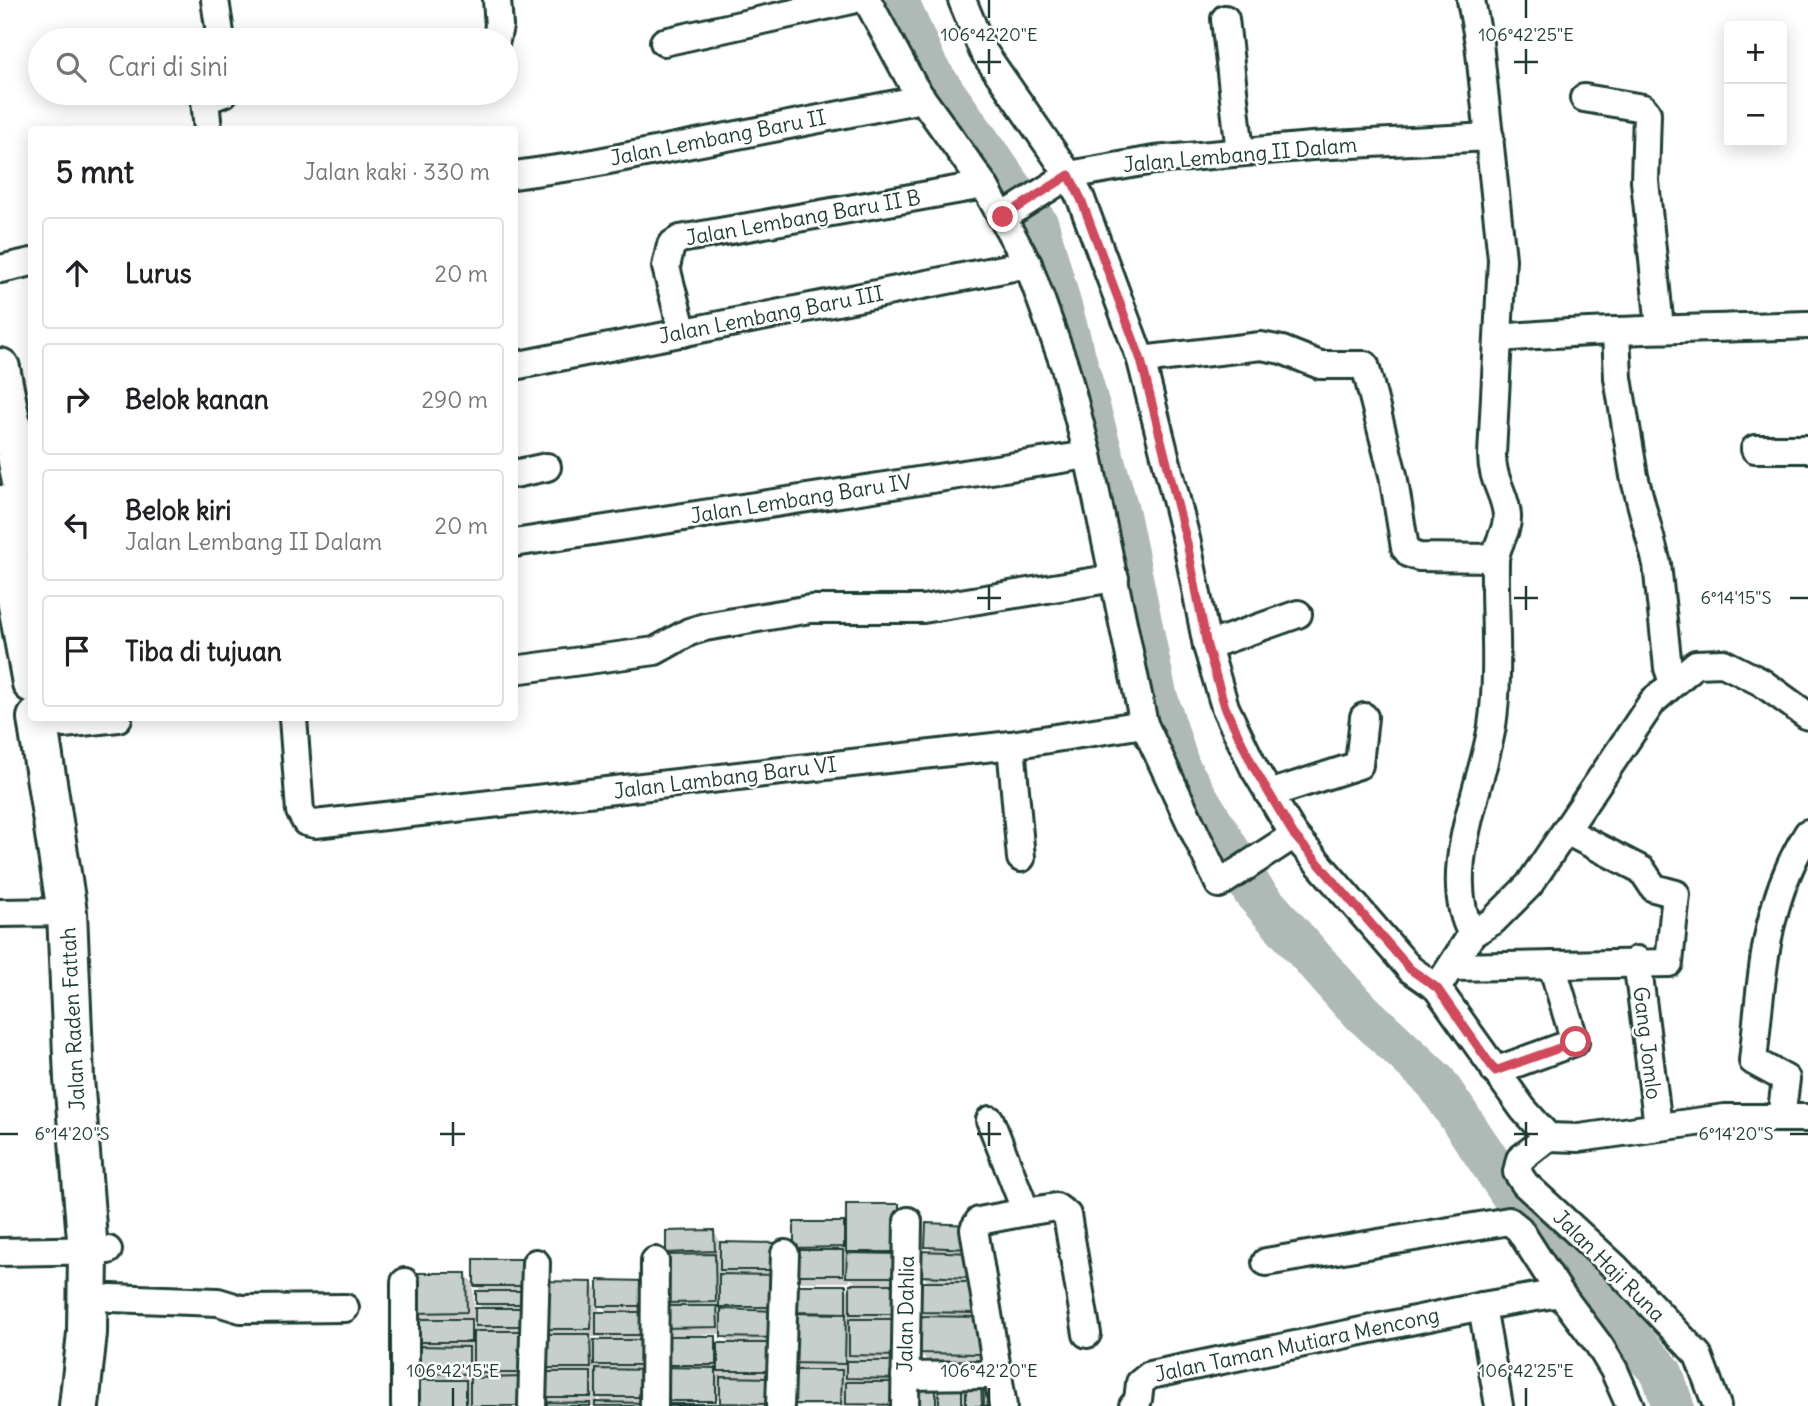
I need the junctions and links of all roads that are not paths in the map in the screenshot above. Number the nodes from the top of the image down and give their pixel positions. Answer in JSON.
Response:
{"nodes":[{"id":1,"x":215,"y":0,"type":"edge"},
{"id":2,"x":497,"y":0,"type":"edge"},
{"id":3,"x":852,"y":0,"type":"edge"},
{"id":4,"x":867,"y":0,"type":"edge"},
{"id":5,"x":962,"y":0,"type":"edge"},
{"id":6,"x":1471,"y":0,"type":"edge"},
{"id":7,"x":1225,"y":19,"type":"dead end"},
{"id":8,"x":219,"y":28,"type":"edge"},
{"id":9,"x":499,"y":28,"type":"edge"},
{"id":10,"x":664,"y":42,"type":"dead end"},
{"id":11,"x":1584,"y":98,"type":"dead end"},
{"id":12,"x":922,"y":99,"type":"junction"},
{"id":13,"x":206,"y":105,"type":"edge"},
{"id":14,"x":208,"y":126,"type":"edge"},
{"id":15,"x":1490,"y":137,"type":"junction"},
{"id":16,"x":1240,"y":152,"type":"junction"},
{"id":17,"x":518,"y":174,"type":"edge"},
{"id":18,"x":1062,"y":179,"type":"junction"},
{"id":19,"x":984,"y":186,"type":"junction"},
{"id":20,"x":1010,"y":212,"type":"junction"},
{"id":21,"x":28,"y":263,"type":"edge"},
{"id":22,"x":1028,"y":264,"type":"junction"},
{"id":23,"x":0,"y":269,"type":"edge"},
{"id":24,"x":1808,"y":325,"type":"edge"},
{"id":25,"x":1660,"y":328,"type":"junction"},
{"id":26,"x":682,"y":332,"type":"junction"},
{"id":27,"x":1616,"y":332,"type":"junction"},
{"id":28,"x":1500,"y":338,"type":"junction"},
{"id":29,"x":1141,"y":360,"type":"junction"},
{"id":30,"x":518,"y":365,"type":"edge"},
{"id":31,"x":0,"y":368,"type":"edge"},
{"id":32,"x":1755,"y":449,"type":"dead end"},
{"id":33,"x":1808,"y":449,"type":"edge"},
{"id":34,"x":1088,"y":455,"type":"junction"},
{"id":35,"x":547,"y":467,"type":"dead end"},
{"id":36,"x":518,"y":473,"type":"edge"},
{"id":37,"x":14,"y":493,"type":"edge"},
{"id":38,"x":28,"y":525,"type":"edge"},
{"id":39,"x":518,"y":542,"type":"edge"},
{"id":40,"x":1495,"y":558,"type":"junction"},
{"id":41,"x":1115,"y":579,"type":"junction"},
{"id":42,"x":1298,"y":614,"type":"dead end"},
{"id":43,"x":28,"y":641,"type":"edge"},
{"id":44,"x":1207,"y":646,"type":"junction"},
{"id":45,"x":518,"y":670,"type":"edge"},
{"id":46,"x":1673,"y":682,"type":"junction"},
{"id":47,"x":1808,"y":716,"type":"edge"},
{"id":48,"x":1364,"y":717,"type":"dead end"},
{"id":49,"x":54,"y":721,"type":"edge"},
{"id":50,"x":54,"y":721,"type":"edge"},
{"id":51,"x":293,"y":721,"type":"edge"},
{"id":52,"x":1144,"y":724,"type":"junction"},
{"id":53,"x":1011,"y":745,"type":"junction"},
{"id":54,"x":1269,"y":794,"type":"junction"},
{"id":55,"x":1566,"y":831,"type":"junction"},
{"id":56,"x":1808,"y":833,"type":"edge"},
{"id":57,"x":1294,"y":835,"type":"junction"},
{"id":58,"x":1021,"y":858,"type":"dead end"},
{"id":59,"x":67,"y":912,"type":"junction"},
{"id":60,"x":0,"y":913,"type":"edge"},
{"id":61,"x":1472,"y":934,"type":"junction"},
{"id":62,"x":1637,"y":962,"type":"junction"},
{"id":63,"x":1552,"y":965,"type":"junction"},
{"id":64,"x":1444,"y":977,"type":"junction"},
{"id":65,"x":1495,"y":1071,"type":"junction"},
{"id":66,"x":1781,"y":1118,"type":"junction"},
{"id":67,"x":1808,"y":1118,"type":"edge"},
{"id":68,"x":990,"y":1120,"type":"dead end"},
{"id":69,"x":1658,"y":1126,"type":"junction"},
{"id":70,"x":1548,"y":1137,"type":"junction"},
{"id":71,"x":1026,"y":1212,"type":"junction"},
{"id":72,"x":908,"y":1221,"type":"dead end"},
{"id":73,"x":98,"y":1251,"type":"junction"},
{"id":74,"x":0,"y":1252,"type":"edge"},
{"id":75,"x":785,"y":1254,"type":"dead end"},
{"id":76,"x":656,"y":1261,"type":"dead end"},
{"id":77,"x":1266,"y":1262,"type":"dead end"},
{"id":78,"x":536,"y":1263,"type":"dead end"},
{"id":79,"x":405,"y":1282,"type":"dead end"},
{"id":80,"x":1560,"y":1293,"type":"junction"},
{"id":81,"x":111,"y":1298,"type":"junction"},
{"id":82,"x":1482,"y":1306,"type":"junction"},
{"id":83,"x":345,"y":1308,"type":"dead end"},
{"id":84,"x":1087,"y":1334,"type":"dead end"},
{"id":85,"x":986,"y":1375,"type":"dead end"},
{"id":86,"x":905,"y":1376,"type":"junction"},
{"id":87,"x":79,"y":1406,"type":"edge"},
{"id":88,"x":100,"y":1406,"type":"edge"},
{"id":89,"x":405,"y":1406,"type":"edge"},
{"id":90,"x":532,"y":1406,"type":"edge"},
{"id":91,"x":654,"y":1406,"type":"edge"},
{"id":92,"x":780,"y":1406,"type":"edge"},
{"id":93,"x":905,"y":1406,"type":"edge"},
{"id":94,"x":1003,"y":1406,"type":"edge"},
{"id":95,"x":1133,"y":1406,"type":"edge"},
{"id":96,"x":1499,"y":1406,"type":"edge"},
{"id":97,"x":1630,"y":1406,"type":"edge"},
{"id":98,"x":1717,"y":1406,"type":"edge"}],
"edges":[{"from":1,"to":8,"type":"street"},
{"from":2,"to":9,"type":"street"},
{"from":3,"to":10,"type":"street"},
{"from":4,"to":12,"type":"street"},
{"from":5,"to":18,"type":"street"},
{"from":6,"to":15,"type":"street"},
{"from":7,"to":16,"type":"street"},
{"from":11,"to":25,"type":"street"},
{"from":12,"to":17,"type":"street","name":"Jalan Lembang Baru II"},
{"from":12,"to":19,"type":"street"},
{"from":13,"to":14,"type":"street"},
{"from":15,"to":16,"type":"street","name":"Jalan Lembang II Dalam"},
{"from":15,"to":28,"type":"street"},
{"from":16,"to":18,"type":"street","name":"Jalan Lembang II Dalam"},
{"from":18,"to":20,"type":"street","name":"Jalan Lembang II Dalam"},
{"from":18,"to":29,"type":"street"},
{"from":19,"to":20,"type":"street"},
{"from":19,"to":26,"type":"street","name":"Jalan Lembang Baru II B"},
{"from":20,"to":22,"type":"street"},
{"from":21,"to":23,"type":"street"},
{"from":22,"to":26,"type":"street","name":"Jalan Lembang Baru III"},
{"from":22,"to":34,"type":"street"},
{"from":24,"to":25,"type":"street"},
{"from":25,"to":27,"type":"street"},
{"from":26,"to":30,"type":"street","name":"Jalan Lembang Baru III"},
{"from":27,"to":28,"type":"street"},
{"from":27,"to":46,"type":"street"},
{"from":28,"to":40,"type":"street"},
{"from":29,"to":40,"type":"street"},
{"from":29,"to":44,"type":"street"},
{"from":31,"to":37,"type":"main road"},
{"from":32,"to":33,"type":"street"},
{"from":34,"to":39,"type":"street","name":"Jalan Lembang Baru IV"},
{"from":34,"to":41,"type":"street"},
{"from":35,"to":36,"type":"street"},
{"from":37,"to":38,"type":"main road"},
{"from":37,"to":43,"type":"main road"},
{"from":40,"to":61,"type":"street"},
{"from":41,"to":45,"type":"street"},
{"from":41,"to":52,"type":"street"},
{"from":42,"to":44,"type":"street"},
{"from":44,"to":54,"type":"street"},
{"from":46,"to":47,"type":"street"},
{"from":46,"to":55,"type":"street"},
{"from":48,"to":54,"type":"street"},
{"from":49,"to":59,"type":"main road","name":"Jalan Raden Fattah"},
{"from":50,"to":73,"type":"main road","name":"Jalan Raden Fattah"},
{"from":51,"to":53,"type":"street","name":"Jalan Lambang Baru VI"},
{"from":52,"to":53,"type":"street","name":"Jalan Lambang Baru VI"},
{"from":52,"to":57,"type":"street"},
{"from":53,"to":58,"type":"street"},
{"from":54,"to":57,"type":"street"},
{"from":55,"to":61,"type":"street"},
{"from":55,"to":62,"type":"street"},
{"from":56,"to":66,"type":"street"},
{"from":57,"to":64,"type":"street"},
{"from":59,"to":60,"type":"street"},
{"from":59,"to":73,"type":"main road","name":"Jalan Raden Fattah"},
{"from":61,"to":64,"type":"street"},
{"from":62,"to":63,"type":"street"},
{"from":62,"to":69,"type":"street","name":"Gang Jomlo"},
{"from":63,"to":64,"type":"street"},
{"from":63,"to":65,"type":"street"},
{"from":64,"to":65,"type":"street"},
{"from":65,"to":70,"type":"street"},
{"from":66,"to":67,"type":"street"},
{"from":66,"to":69,"type":"street"},
{"from":68,"to":71,"type":"street"},
{"from":69,"to":70,"type":"street"},
{"from":70,"to":98,"type":"street","name":"Jalan Haji Runa"},
{"from":71,"to":84,"type":"street"},
{"from":71,"to":94,"type":"street"},
{"from":72,"to":86,"type":"street","name":"Jalan Dahlia"},
{"from":73,"to":74,"type":"street"},
{"from":73,"to":81,"type":"main road","name":"Jalan Raden Fattah"},
{"from":73,"to":87,"type":"main road","name":"Jalan Raden Fattah"},
{"from":75,"to":92,"type":"street"},
{"from":76,"to":91,"type":"street"},
{"from":77,"to":80,"type":"street"},
{"from":78,"to":90,"type":"street"},
{"from":79,"to":89,"type":"street"},
{"from":80,"to":82,"type":"street","name":"Jalan Taman Mutiara Mencong"},
{"from":80,"to":97,"type":"street"},
{"from":81,"to":83,"type":"street"},
{"from":81,"to":88,"type":"main road","name":"Jalan Raden Fattah"},
{"from":82,"to":95,"type":"street","name":"Jalan Taman Mutiara Mencong"},
{"from":82,"to":96,"type":"street"},
{"from":85,"to":86,"type":"street"},
{"from":86,"to":93,"type":"street","name":"Jalan Dahlia"}]}
